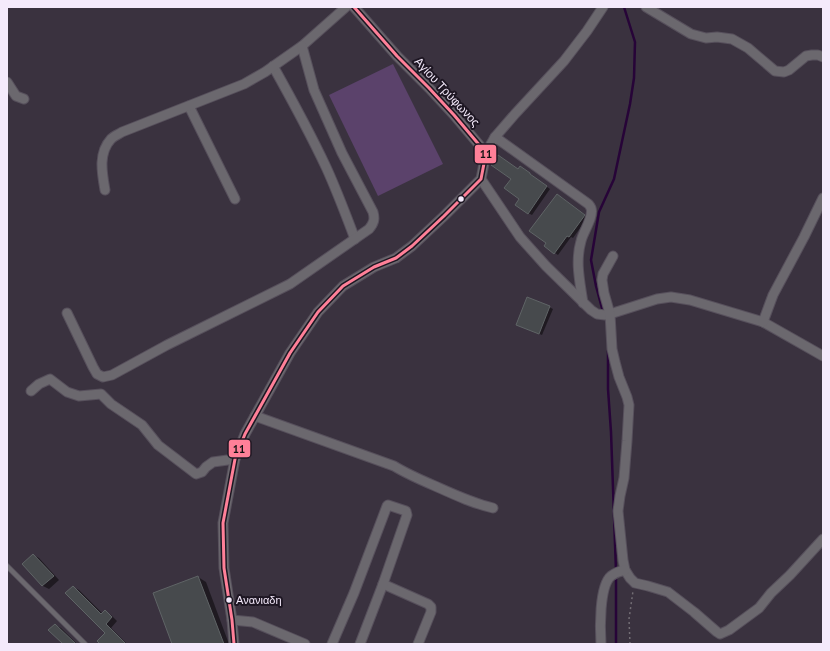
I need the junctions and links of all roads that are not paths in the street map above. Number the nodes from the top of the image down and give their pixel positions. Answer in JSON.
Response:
{"nodes":[{"id":1,"x":346,"y":7,"type":"edge"},
{"id":2,"x":354,"y":7,"type":"edge"},
{"id":3,"x":603,"y":7,"type":"edge"},
{"id":4,"x":646,"y":7,"type":"edge"},
{"id":5,"x":302,"y":46,"type":"junction"},
{"id":6,"x":823,"y":57,"type":"edge"},
{"id":7,"x":273,"y":66,"type":"junction"},
{"id":8,"x":7,"y":82,"type":"edge"},
{"id":9,"x":24,"y":98,"type":"dead end"},
{"id":10,"x":189,"y":106,"type":"junction"},
{"id":11,"x":495,"y":137,"type":"junction"},
{"id":12,"x":486,"y":154,"type":"junction"},
{"id":13,"x":481,"y":179,"type":"junction"},
{"id":14,"x":105,"y":190,"type":"dead end"},
{"id":15,"x":823,"y":198,"type":"edge"},
{"id":16,"x":236,"y":199,"type":"dead end"},
{"id":17,"x":355,"y":239,"type":"junction"},
{"id":18,"x":613,"y":256,"type":"dead end"},
{"id":19,"x":583,"y":303,"type":"junction"},
{"id":20,"x":67,"y":314,"type":"dead end"},
{"id":21,"x":604,"y":314,"type":"junction"},
{"id":22,"x":763,"y":322,"type":"junction"},
{"id":23,"x":823,"y":356,"type":"edge"},
{"id":24,"x":31,"y":391,"type":"dead end"},
{"id":25,"x":255,"y":416,"type":"junction"},
{"id":26,"x":236,"y":459,"type":"junction"},
{"id":27,"x":493,"y":508,"type":"dead end"},
{"id":28,"x":823,"y":539,"type":"edge"},
{"id":29,"x":7,"y":566,"type":"edge"},
{"id":30,"x":622,"y":571,"type":"junction"},
{"id":31,"x":383,"y":584,"type":"junction"},
{"id":32,"x":232,"y":620,"type":"junction"},
{"id":33,"x":85,"y":644,"type":"edge"},
{"id":34,"x":234,"y":644,"type":"edge"},
{"id":35,"x":303,"y":644,"type":"edge"},
{"id":36,"x":332,"y":644,"type":"edge"},
{"id":37,"x":360,"y":644,"type":"edge"},
{"id":38,"x":418,"y":644,"type":"edge"},
{"id":39,"x":601,"y":644,"type":"edge"}],
"edges":[{"from":1,"to":5,"type":"street"},
{"from":2,"to":12,"type":"street","name":"Αγίου Τρύφωνος"},
{"from":3,"to":11,"type":"street"},
{"from":4,"to":6,"type":"street"},
{"from":5,"to":7,"type":"street"},
{"from":5,"to":17,"type":"street"},
{"from":7,"to":10,"type":"street"},
{"from":7,"to":17,"type":"street"},
{"from":8,"to":9,"type":"street"},
{"from":10,"to":14,"type":"street"},
{"from":10,"to":16,"type":"street"},
{"from":11,"to":12,"type":"street"},
{"from":11,"to":19,"type":"street"},
{"from":12,"to":13,"type":"street"},
{"from":13,"to":19,"type":"street"},
{"from":13,"to":25,"type":"street"},
{"from":15,"to":22,"type":"street"},
{"from":17,"to":20,"type":"street"},
{"from":18,"to":21,"type":"street"},
{"from":19,"to":21,"type":"street"},
{"from":21,"to":22,"type":"street"},
{"from":21,"to":30,"type":"street"},
{"from":22,"to":23,"type":"street"},
{"from":24,"to":26,"type":"street"},
{"from":25,"to":26,"type":"street"},
{"from":25,"to":27,"type":"street"},
{"from":26,"to":32,"type":"street"},
{"from":28,"to":30,"type":"street"},
{"from":29,"to":33,"type":"lane"},
{"from":30,"to":39,"type":"street"},
{"from":31,"to":36,"type":"street"},
{"from":31,"to":37,"type":"street"},
{"from":31,"to":38,"type":"street"},
{"from":32,"to":34,"type":"street"},
{"from":32,"to":35,"type":"street"}]}
